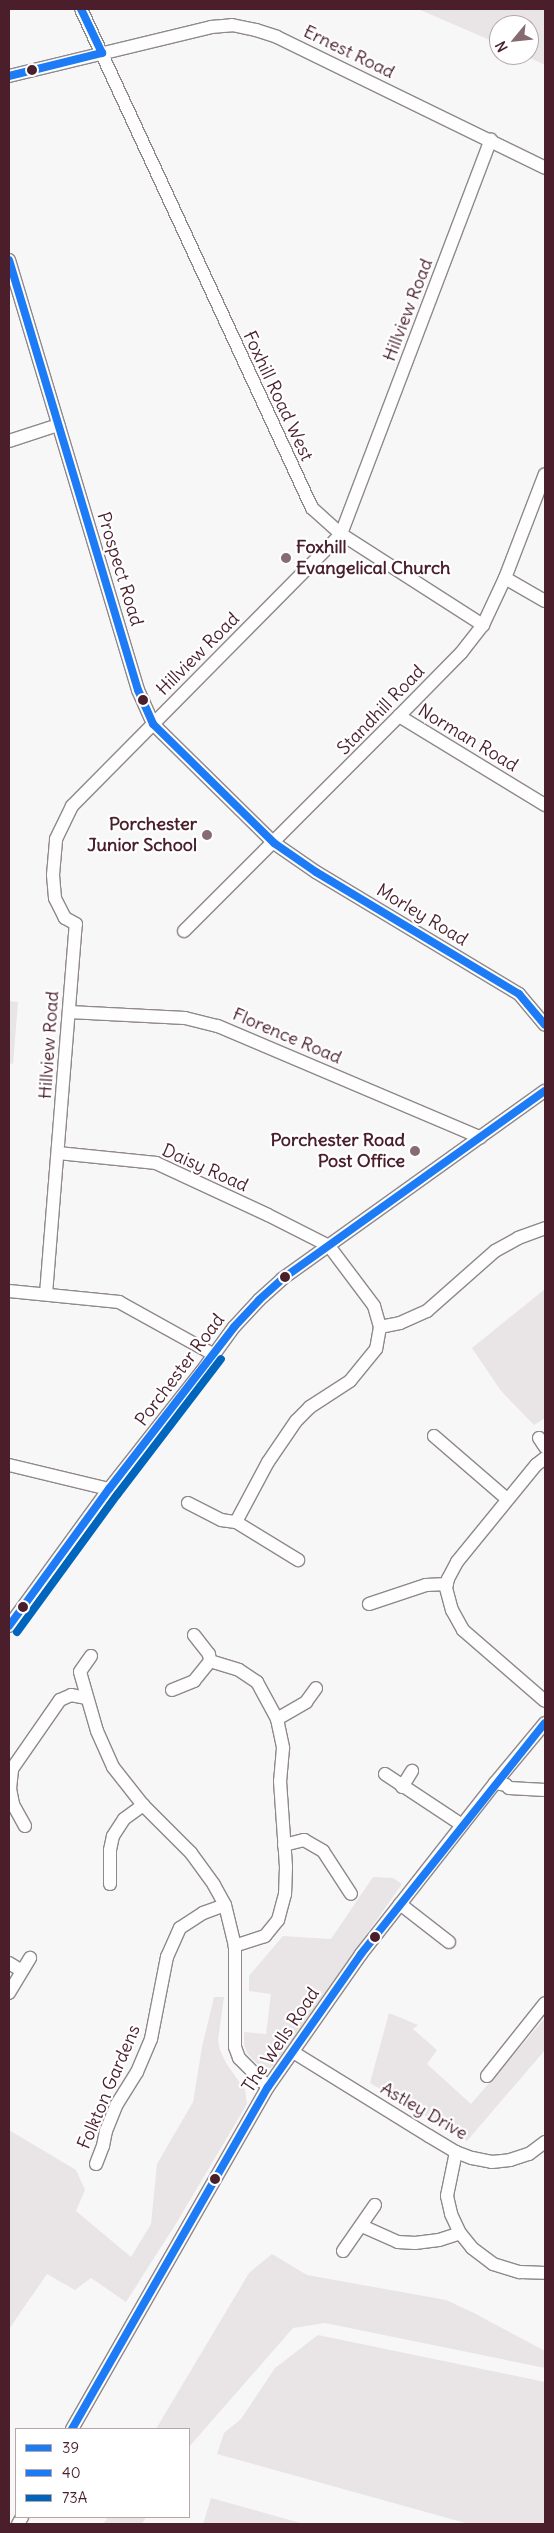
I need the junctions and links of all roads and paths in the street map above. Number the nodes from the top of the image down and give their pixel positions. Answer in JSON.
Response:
{"nodes":[{"id":1,"x":81,"y":9,"type":"edge"},
{"id":2,"x":102,"y":53,"type":"junction"},
{"id":3,"x":9,"y":76,"type":"edge"},
{"id":4,"x":491,"y":140,"type":"junction"},
{"id":5,"x":545,"y":168,"type":"edge"},
{"id":6,"x":9,"y":260,"type":"edge"},
{"id":7,"x":58,"y":425,"type":"junction"},
{"id":8,"x":9,"y":440,"type":"edge"},
{"id":9,"x":545,"y":474,"type":"edge"},
{"id":10,"x":341,"y":534,"type":"junction"},
{"id":11,"x":505,"y":578,"type":"junction"},
{"id":12,"x":545,"y":601,"type":"edge"},
{"id":13,"x":483,"y":625,"type":"junction"},
{"id":14,"x":399,"y":716,"type":"junction"},
{"id":15,"x":152,"y":724,"type":"junction"},
{"id":16,"x":545,"y":805,"type":"edge"},
{"id":17,"x":279,"y":839,"type":"junction"},
{"id":18,"x":184,"y":931,"type":"dead end"},
{"id":19,"x":69,"y":1012,"type":"junction"},
{"id":20,"x":545,"y":1025,"type":"edge"},
{"id":21,"x":545,"y":1091,"type":"edge"},
{"id":22,"x":480,"y":1137,"type":"junction"},
{"id":23,"x":58,"y":1153,"type":"junction"},
{"id":24,"x":545,"y":1228,"type":"edge"},
{"id":25,"x":330,"y":1246,"type":"junction"},
{"id":26,"x":9,"y":1291,"type":"edge"},
{"id":27,"x":46,"y":1294,"type":"junction"},
{"id":28,"x":380,"y":1327,"type":"junction"},
{"id":29,"x":213,"y":1354,"type":"junction"},
{"id":30,"x":434,"y":1436,"type":"dead end"},
{"id":31,"x":545,"y":1458,"type":"edge"},
{"id":32,"x":9,"y":1465,"type":"edge"},
{"id":33,"x":109,"y":1489,"type":"junction"},
{"id":34,"x":507,"y":1499,"type":"junction"},
{"id":35,"x":188,"y":1503,"type":"dead end"},
{"id":36,"x":236,"y":1522,"type":"junction"},
{"id":37,"x":298,"y":1560,"type":"dead end"},
{"id":38,"x":447,"y":1584,"type":"junction"},
{"id":39,"x":369,"y":1604,"type":"dead end"},
{"id":40,"x":9,"y":1626,"type":"edge"},
{"id":41,"x":194,"y":1635,"type":"dead end"},
{"id":42,"x":92,"y":1656,"type":"dead end"},
{"id":43,"x":210,"y":1661,"type":"junction"},
{"id":44,"x":316,"y":1688,"type":"dead end"},
{"id":45,"x":172,"y":1690,"type":"dead end"},
{"id":46,"x":87,"y":1698,"type":"junction"},
{"id":47,"x":545,"y":1701,"type":"edge"},
{"id":48,"x":277,"y":1719,"type":"junction"},
{"id":49,"x":545,"y":1723,"type":"edge"},
{"id":50,"x":412,"y":1772,"type":"dead end"},
{"id":51,"x":385,"y":1774,"type":"dead end"},
{"id":52,"x":495,"y":1783,"type":"junction"},
{"id":53,"x":402,"y":1787,"type":"junction"},
{"id":54,"x":545,"y":1790,"type":"edge"},
{"id":55,"x":11,"y":1805,"type":"edge"},
{"id":56,"x":143,"y":1805,"type":"junction"},
{"id":57,"x":462,"y":1825,"type":"junction"},
{"id":58,"x":25,"y":1826,"type":"dead end"},
{"id":59,"x":284,"y":1845,"type":"junction"},
{"id":60,"x":110,"y":1884,"type":"dead end"},
{"id":61,"x":351,"y":1894,"type":"dead end"},
{"id":62,"x":225,"y":1904,"type":"junction"},
{"id":63,"x":400,"y":1904,"type":"junction"},
{"id":64,"x":448,"y":1942,"type":"dead end"},
{"id":65,"x":235,"y":1946,"type":"junction"},
{"id":66,"x":30,"y":1958,"type":"dead end"},
{"id":67,"x":9,"y":1963,"type":"edge"},
{"id":68,"x":22,"y":1971,"type":"junction"},
{"id":69,"x":9,"y":1993,"type":"edge"},
{"id":70,"x":545,"y":2003,"type":"edge"},
{"id":71,"x":292,"y":2052,"type":"junction"},
{"id":72,"x":487,"y":2076,"type":"dead end"},
{"id":73,"x":268,"y":2087,"type":"junction"},
{"id":74,"x":545,"y":2142,"type":"edge"},
{"id":75,"x":456,"y":2152,"type":"junction"},
{"id":76,"x":96,"y":2164,"type":"dead end"},
{"id":77,"x":375,"y":2205,"type":"dead end"},
{"id":78,"x":362,"y":2226,"type":"junction"},
{"id":79,"x":460,"y":2233,"type":"junction"},
{"id":80,"x":343,"y":2251,"type":"dead end"},
{"id":81,"x":545,"y":2273,"type":"edge"},
{"id":82,"x":73,"y":2428,"type":"edge"}],
"edges":[{"from":1,"to":2,"type":"street","name":"Foxhill Road West"},
{"from":2,"to":3,"type":"street","name":"Ernest Road"},
{"from":2,"to":4,"type":"street","name":"Ernest Road"},
{"from":2,"to":10,"type":"street","name":"Foxhill Road West"},
{"from":4,"to":5,"type":"street","name":"Ernest Road"},
{"from":4,"to":10,"type":"street","name":"Hillview Road"},
{"from":6,"to":7,"type":"street","name":"Prospect Road"},
{"from":7,"to":8,"type":"street"},
{"from":7,"to":15,"type":"street","name":"Prospect Road"},
{"from":9,"to":11,"type":"street","name":"Standhill Road"},
{"from":10,"to":13,"type":"street","name":"Foxhill Road West"},
{"from":10,"to":15,"type":"street","name":"Hillview Road"},
{"from":11,"to":12,"type":"street"},
{"from":11,"to":13,"type":"street","name":"Standhill Road"},
{"from":13,"to":14,"type":"street","name":"Standhill Road"},
{"from":14,"to":16,"type":"street","name":"Norman Road"},
{"from":14,"to":17,"type":"street","name":"Standhill Road"},
{"from":15,"to":17,"type":"street","name":"Prospect Road"},
{"from":15,"to":19,"type":"street","name":"Hillview Road"},
{"from":17,"to":18,"type":"street","name":"Standhill Road"},
{"from":17,"to":20,"type":"street","name":"Morley Road"},
{"from":19,"to":22,"type":"street","name":"Florence Road"},
{"from":19,"to":23,"type":"street","name":"Hillview Road"},
{"from":21,"to":22,"type":"street","name":"Porchester Road"},
{"from":22,"to":25,"type":"street","name":"Porchester Road"},
{"from":23,"to":25,"type":"street","name":"Daisy Road"},
{"from":23,"to":27,"type":"street","name":"Hillview Road"},
{"from":24,"to":28,"type":"street"},
{"from":25,"to":28,"type":"street"},
{"from":25,"to":29,"type":"street","name":"Porchester Road"},
{"from":26,"to":27,"type":"street"},
{"from":27,"to":29,"type":"street"},
{"from":28,"to":36,"type":"street"},
{"from":29,"to":33,"type":"street","name":"Porchester Road"},
{"from":30,"to":34,"type":"street"},
{"from":31,"to":34,"type":"street"},
{"from":32,"to":33,"type":"street"},
{"from":33,"to":40,"type":"street","name":"Porchester Road"},
{"from":34,"to":38,"type":"street"},
{"from":35,"to":36,"type":"street"},
{"from":36,"to":37,"type":"street"},
{"from":38,"to":39,"type":"street"},
{"from":38,"to":47,"type":"street"},
{"from":41,"to":43,"type":"street"},
{"from":42,"to":46,"type":"street"},
{"from":43,"to":45,"type":"street"},
{"from":43,"to":48,"type":"street"},
{"from":44,"to":48,"type":"street"},
{"from":46,"to":55,"type":"street"},
{"from":46,"to":56,"type":"street"},
{"from":48,"to":59,"type":"street"},
{"from":49,"to":52,"type":"street","name":"The Wells Road"},
{"from":50,"to":53,"type":"street"},
{"from":51,"to":53,"type":"street"},
{"from":52,"to":54,"type":"street"},
{"from":52,"to":57,"type":"street","name":"The Wells Road"},
{"from":53,"to":57,"type":"street"},
{"from":55,"to":58,"type":"street"},
{"from":56,"to":60,"type":"street"},
{"from":56,"to":62,"type":"street"},
{"from":57,"to":63,"type":"street","name":"The Wells Road"},
{"from":59,"to":61,"type":"street"},
{"from":59,"to":65,"type":"street"},
{"from":62,"to":65,"type":"street"},
{"from":62,"to":76,"type":"street","name":"Folkton Gardens"},
{"from":63,"to":64,"type":"street"},
{"from":63,"to":71,"type":"street","name":"The Wells Road"},
{"from":65,"to":73,"type":"street"},
{"from":66,"to":68,"type":"street"},
{"from":67,"to":68,"type":"street"},
{"from":68,"to":69,"type":"street"},
{"from":70,"to":72,"type":"street"},
{"from":71,"to":73,"type":"street","name":"The Wells Road"},
{"from":71,"to":75,"type":"street","name":"Astley Drive"},
{"from":73,"to":82,"type":"street","name":"The Wells Road"},
{"from":74,"to":75,"type":"street","name":"Astley Drive"},
{"from":75,"to":79,"type":"street"},
{"from":77,"to":78,"type":"street"},
{"from":78,"to":79,"type":"street"},
{"from":78,"to":80,"type":"street"},
{"from":79,"to":81,"type":"street"}]}
